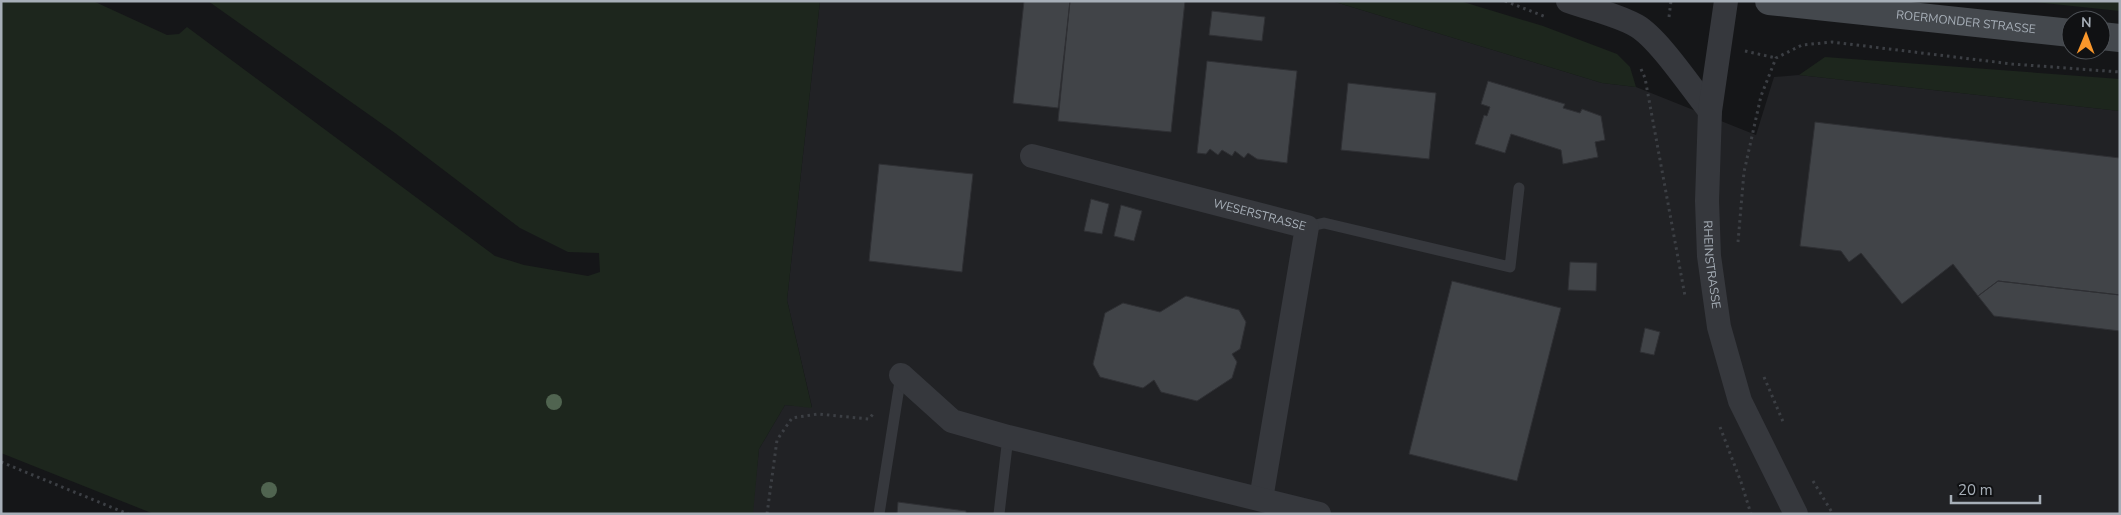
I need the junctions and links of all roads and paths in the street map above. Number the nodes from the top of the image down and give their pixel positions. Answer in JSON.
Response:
{"nodes":[{"id":1,"x":1568,"y":1,"type":"edge"},
{"id":2,"x":1726,"y":1,"type":"edge"},
{"id":3,"x":1769,"y":1,"type":"edge"},
{"id":4,"x":2061,"y":32,"type":"edge"},
{"id":5,"x":2120,"y":72,"type":"edge"},
{"id":6,"x":1710,"y":111,"type":"junction"},
{"id":7,"x":1032,"y":156,"type":"dead end"},
{"id":8,"x":1519,"y":188,"type":"dead end"},
{"id":9,"x":1306,"y":227,"type":"junction"},
{"id":10,"x":1738,"y":244,"type":"dead end"},
{"id":11,"x":1762,"y":374,"type":"dead end"},
{"id":12,"x":901,"y":375,"type":"joint"},
{"id":13,"x":874,"y":412,"type":"dead end"},
{"id":14,"x":1788,"y":431,"type":"dead end"},
{"id":15,"x":1008,"y":437,"type":"junction"},
{"id":16,"x":1,"y":462,"type":"edge"},
{"id":17,"x":1808,"y":474,"type":"dead end"},
{"id":18,"x":1261,"y":499,"type":"junction"},
{"id":19,"x":128,"y":514,"type":"edge"},
{"id":20,"x":767,"y":514,"type":"edge"},
{"id":21,"x":879,"y":514,"type":"edge"},
{"id":22,"x":999,"y":514,"type":"edge"},
{"id":23,"x":1319,"y":514,"type":"edge"},
{"id":24,"x":1796,"y":514,"type":"edge"},
{"id":25,"x":1833,"y":514,"type":"edge"}],
"edges":[{"from":1,"to":6,"type":"street"},
{"from":2,"to":6,"type":"street","name":"RHEINSTRASSE"},
{"from":3,"to":4,"type":"main road","name":"ROERMONDER STRASSE"},
{"from":5,"to":10,"type":"path"},
{"from":6,"to":24,"type":"street","name":"RHEINSTRASSE"},
{"from":7,"to":9,"type":"street","name":"WESERSTRASSE"},
{"from":8,"to":9,"type":"lane"},
{"from":9,"to":18,"type":"street","name":"WESERSTRASSE"},
{"from":11,"to":14,"type":"path"},
{"from":12,"to":15,"type":"street"},
{"from":12,"to":21,"type":"lane"},
{"from":13,"to":20,"type":"path"},
{"from":15,"to":18,"type":"street"},
{"from":15,"to":22,"type":"lane"},
{"from":16,"to":19,"type":"path"},
{"from":17,"to":25,"type":"path"},
{"from":18,"to":23,"type":"street"}]}
